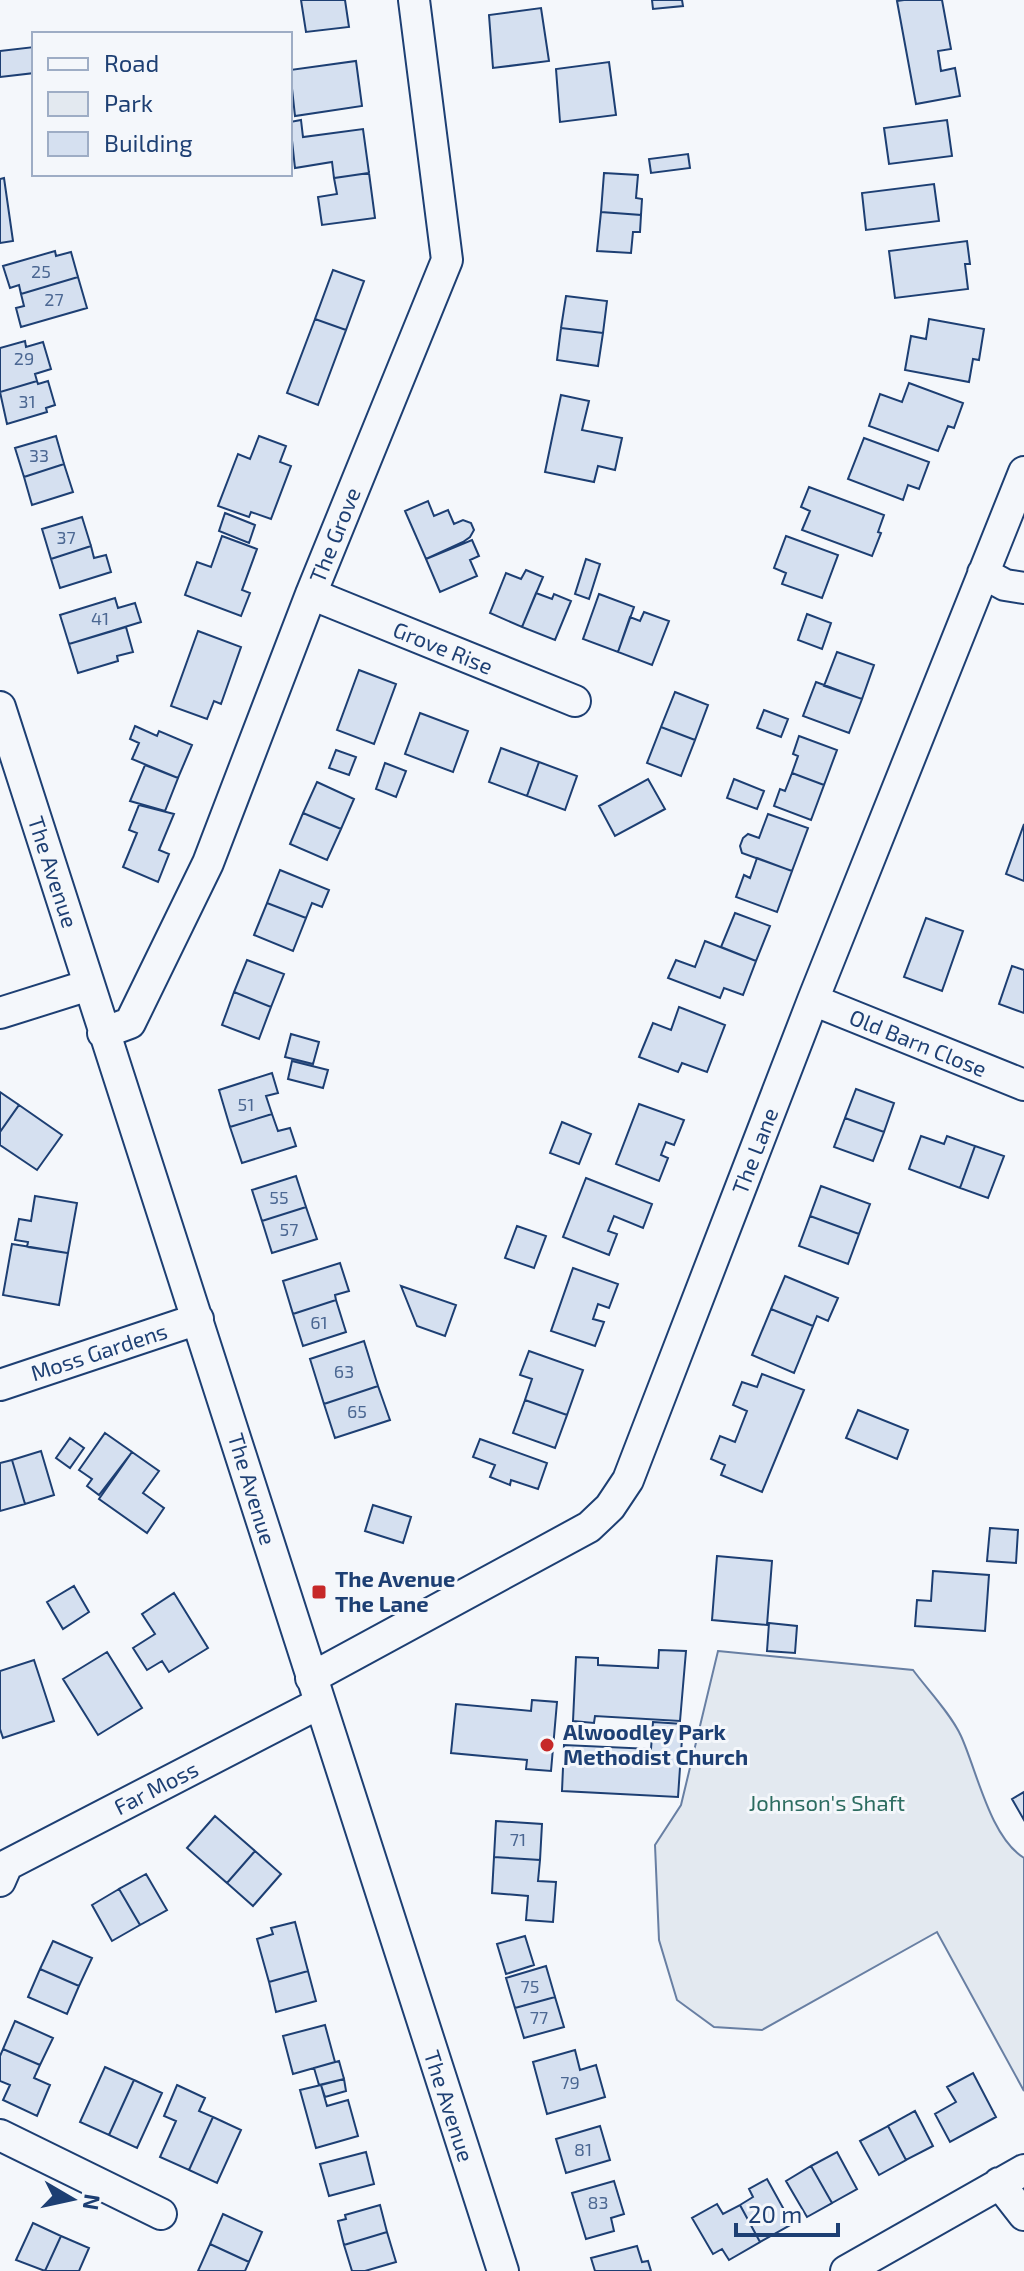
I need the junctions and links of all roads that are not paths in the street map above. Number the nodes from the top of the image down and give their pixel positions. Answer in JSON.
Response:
{"nodes":[{"id":1,"x":414,"y":0,"type":"edge"},
{"id":2,"x":1024,"y":472,"type":"edge"},
{"id":3,"x":983,"y":573,"type":"junction"},
{"id":4,"x":1024,"y":588,"type":"edge"},
{"id":5,"x":311,"y":594,"type":"junction"},
{"id":6,"x":575,"y":701,"type":"dead end"},
{"id":7,"x":0,"y":707,"type":"edge"},
{"id":8,"x":89,"y":985,"type":"junction"},
{"id":9,"x":813,"y":1000,"type":"junction"},
{"id":10,"x":0,"y":1013,"type":"edge"},
{"id":11,"x":103,"y":1033,"type":"junction"},
{"id":12,"x":1024,"y":1085,"type":"edge"},
{"id":13,"x":198,"y":1319,"type":"junction"},
{"id":14,"x":0,"y":1385,"type":"edge"},
{"id":15,"x":316,"y":1691,"type":"junction"},
{"id":16,"x":0,"y":1881,"type":"edge"},
{"id":17,"x":0,"y":2135,"type":"edge"},
{"id":18,"x":1012,"y":2177,"type":"edge"},
{"id":19,"x":161,"y":2214,"type":"dead end"},
{"id":20,"x":1024,"y":2215,"type":"edge"},
{"id":21,"x":503,"y":2271,"type":"edge"},
{"id":22,"x":846,"y":2271,"type":"edge"}],
"edges":[{"from":1,"to":5,"type":"street","name":"The Grove"},
{"from":2,"to":3,"type":"street","name":"The Lane"},
{"from":3,"to":4,"type":"street"},
{"from":3,"to":9,"type":"street","name":"The Lane"},
{"from":5,"to":6,"type":"street","name":"Grove Rise"},
{"from":5,"to":11,"type":"street","name":"The Grove"},
{"from":7,"to":8,"type":"street","name":"The Avenue"},
{"from":8,"to":10,"type":"street"},
{"from":8,"to":11,"type":"street","name":"The Avenue"},
{"from":9,"to":12,"type":"street","name":"Old Barn Close"},
{"from":9,"to":15,"type":"street","name":"The Lane"},
{"from":11,"to":13,"type":"street","name":"The Avenue"},
{"from":13,"to":14,"type":"street","name":"Moss Gardens"},
{"from":13,"to":15,"type":"street","name":"The Avenue"},
{"from":15,"to":16,"type":"street","name":"Far Moss"},
{"from":15,"to":21,"type":"street","name":"The Avenue"},
{"from":17,"to":19,"type":"street"},
{"from":18,"to":20,"type":"street"},
{"from":18,"to":22,"type":"street"}]}
